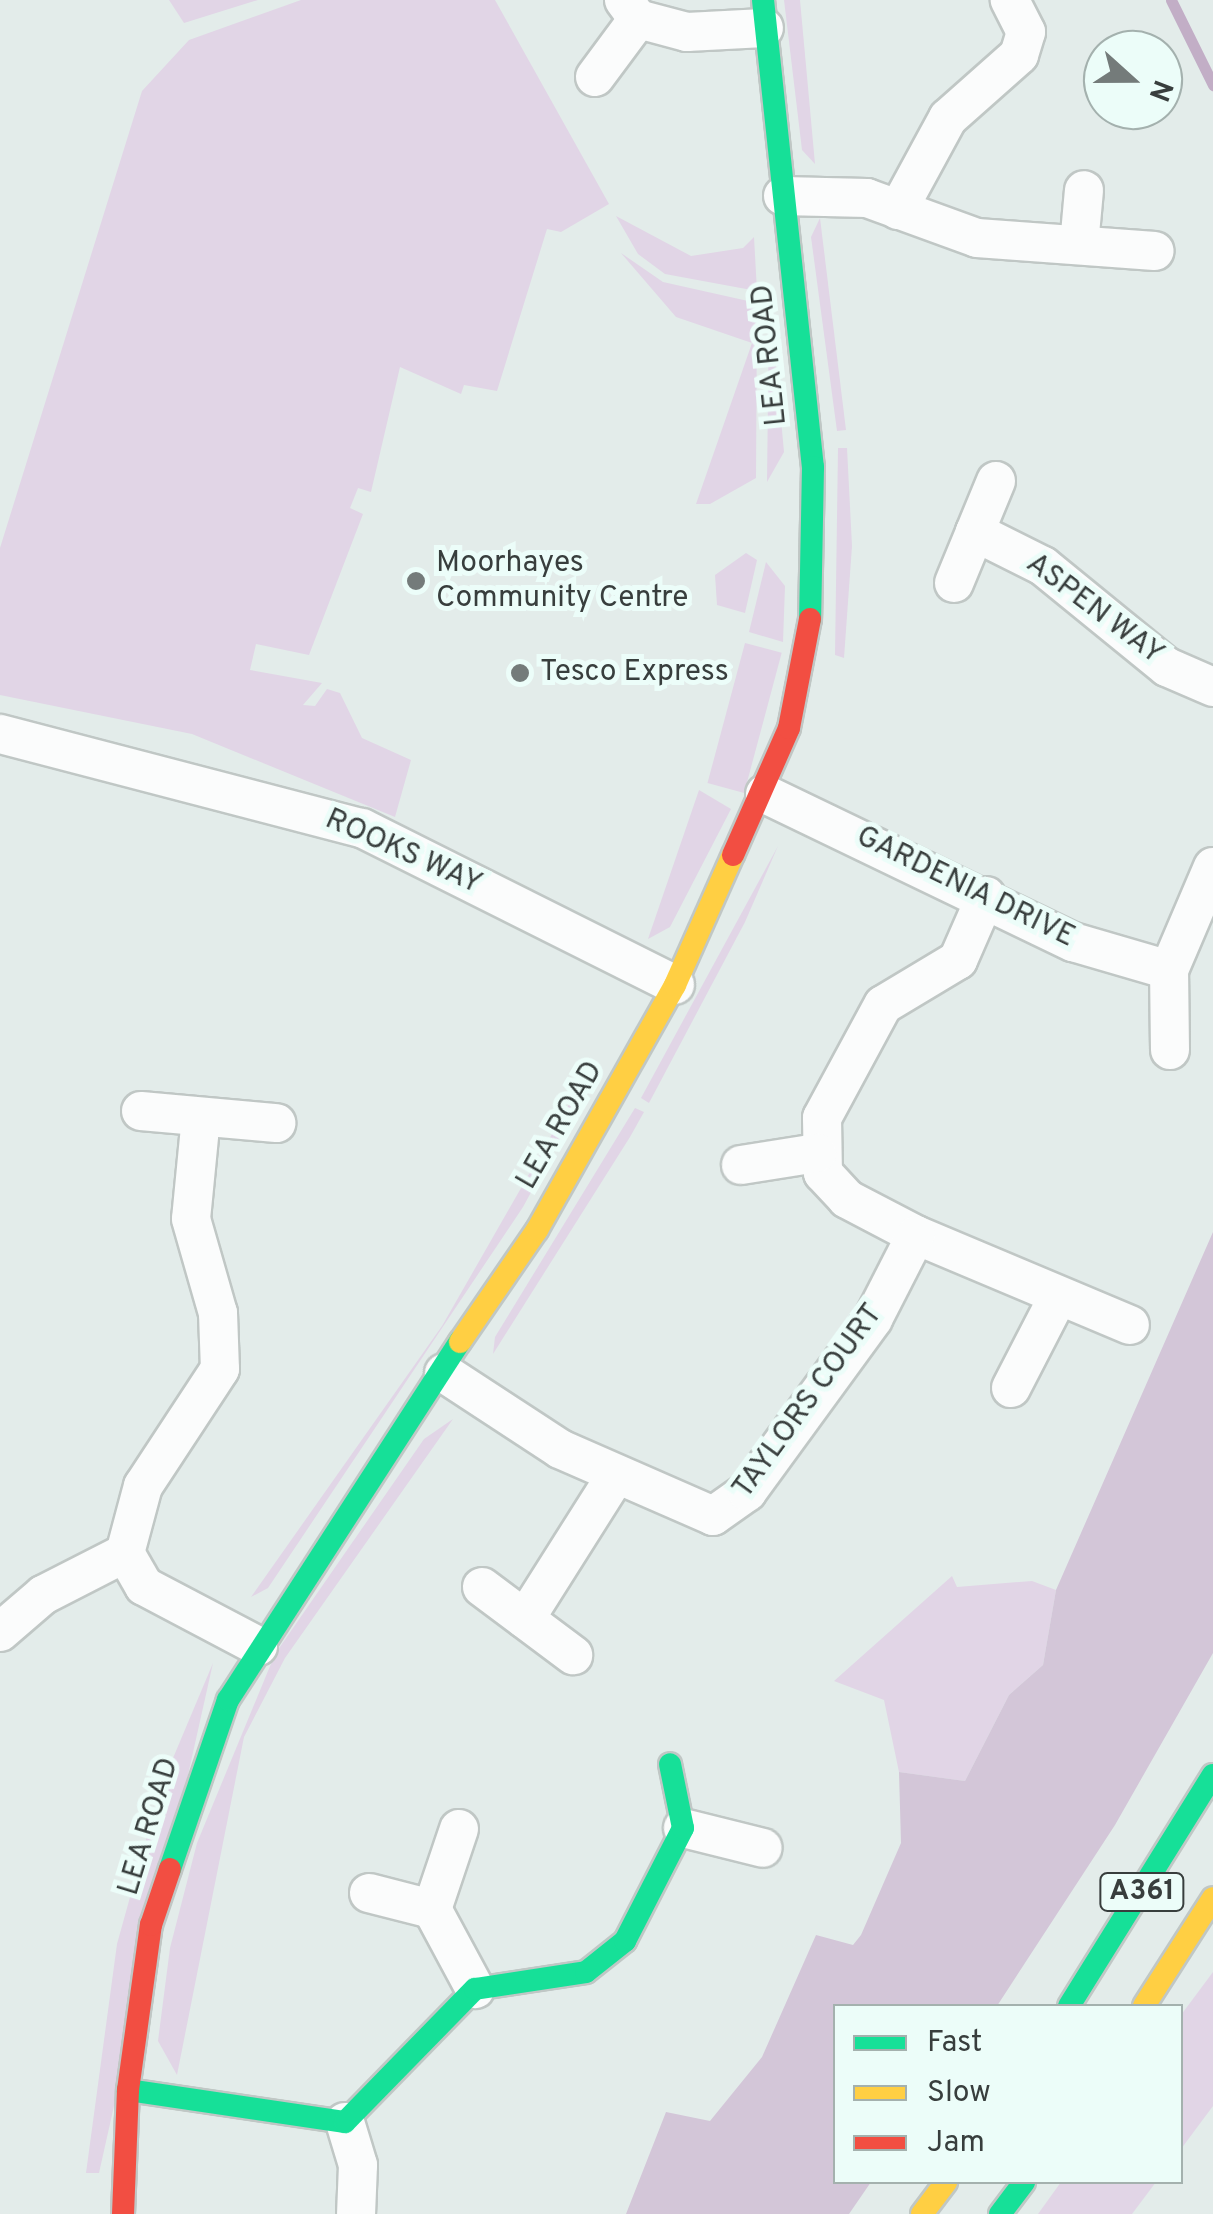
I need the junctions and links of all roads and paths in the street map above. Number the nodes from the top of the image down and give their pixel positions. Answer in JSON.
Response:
{"nodes":[{"id":1,"x":1010,"y":0,"type":"edge"},
{"id":2,"x":631,"y":10,"type":"edge"},
{"id":3,"x":764,"y":14,"type":"edge"},
{"id":4,"x":595,"y":77,"type":"dead end"},
{"id":5,"x":1084,"y":190,"type":"dead end"},
{"id":6,"x":783,"y":196,"type":"junction"},
{"id":7,"x":898,"y":210,"type":"junction"},
{"id":8,"x":1079,"y":244,"type":"junction"},
{"id":9,"x":1155,"y":250,"type":"dead end"},
{"id":10,"x":996,"y":481,"type":"dead end"},
{"id":11,"x":975,"y":532,"type":"junction"},
{"id":12,"x":954,"y":583,"type":"dead end"},
{"id":13,"x":1213,"y":687,"type":"edge"},
{"id":14,"x":0,"y":734,"type":"edge"},
{"id":15,"x":765,"y":794,"type":"junction"},
{"id":16,"x":1213,"y":867,"type":"edge"},
{"id":17,"x":986,"y":896,"type":"junction"},
{"id":18,"x":1169,"y":970,"type":"junction"},
{"id":19,"x":675,"y":986,"type":"junction"},
{"id":20,"x":1170,"y":1050,"type":"dead end"},
{"id":21,"x":140,"y":1111,"type":"dead end"},
{"id":22,"x":201,"y":1117,"type":"junction"},
{"id":23,"x":276,"y":1122,"type":"dead end"},
{"id":24,"x":818,"y":1152,"type":"junction"},
{"id":25,"x":741,"y":1165,"type":"dead end"},
{"id":26,"x":916,"y":1235,"type":"junction"},
{"id":27,"x":1057,"y":1299,"type":"junction"},
{"id":28,"x":1130,"y":1326,"type":"dead end"},
{"id":29,"x":444,"y":1373,"type":"junction"},
{"id":30,"x":1011,"y":1388,"type":"dead end"},
{"id":31,"x":616,"y":1475,"type":"junction"},
{"id":32,"x":124,"y":1552,"type":"junction"},
{"id":33,"x":482,"y":1587,"type":"dead end"},
{"id":34,"x":526,"y":1619,"type":"junction"},
{"id":35,"x":0,"y":1632,"type":"edge"},
{"id":36,"x":258,"y":1646,"type":"junction"},
{"id":37,"x":573,"y":1655,"type":"dead end"},
{"id":38,"x":670,"y":1764,"type":"dead end"},
{"id":39,"x":1213,"y":1776,"type":"edge"},
{"id":40,"x":683,"y":1828,"type":"junction"},
{"id":41,"x":459,"y":1829,"type":"dead end"},
{"id":42,"x":763,"y":1848,"type":"dead end"},
{"id":43,"x":369,"y":1892,"type":"dead end"},
{"id":44,"x":1213,"y":1898,"type":"edge"},
{"id":45,"x":432,"y":1909,"type":"junction"},
{"id":46,"x":475,"y":1989,"type":"junction"},
{"id":47,"x":1069,"y":2004,"type":"edge"},
{"id":48,"x":1145,"y":2004,"type":"edge"},
{"id":49,"x":128,"y":2090,"type":"junction"},
{"id":50,"x":345,"y":2122,"type":"junction"},
{"id":51,"x":944,"y":2184,"type":"edge"},
{"id":52,"x":1022,"y":2184,"type":"edge"},
{"id":53,"x":123,"y":2214,"type":"edge"},
{"id":54,"x":356,"y":2214,"type":"edge"},
{"id":55,"x":922,"y":2214,"type":"edge"},
{"id":56,"x":1000,"y":2214,"type":"edge"}],
"edges":[{"from":1,"to":7,"type":"street"},
{"from":2,"to":3,"type":"street"},
{"from":2,"to":4,"type":"street"},
{"from":3,"to":6,"type":"main road","name":"LEA ROAD"},
{"from":5,"to":8,"type":"street"},
{"from":6,"to":7,"type":"street"},
{"from":6,"to":15,"type":"main road","name":"LEA ROAD"},
{"from":7,"to":8,"type":"street"},
{"from":8,"to":9,"type":"street"},
{"from":10,"to":11,"type":"street"},
{"from":11,"to":12,"type":"street"},
{"from":11,"to":13,"type":"street","name":"ASPEN WAY"},
{"from":14,"to":19,"type":"street","name":"ROOKS WAY"},
{"from":15,"to":17,"type":"street","name":"GARDENIA DRIVE"},
{"from":15,"to":19,"type":"main road","name":"LEA ROAD"},
{"from":16,"to":18,"type":"street"},
{"from":17,"to":18,"type":"street","name":"GARDENIA DRIVE"},
{"from":17,"to":24,"type":"street"},
{"from":18,"to":20,"type":"street"},
{"from":19,"to":29,"type":"main road","name":"LEA ROAD"},
{"from":21,"to":22,"type":"street"},
{"from":22,"to":23,"type":"street"},
{"from":22,"to":32,"type":"street"},
{"from":24,"to":25,"type":"street"},
{"from":24,"to":26,"type":"street"},
{"from":26,"to":27,"type":"street"},
{"from":26,"to":31,"type":"street","name":"TAYLORS COURT"},
{"from":27,"to":28,"type":"street"},
{"from":27,"to":30,"type":"street"},
{"from":29,"to":31,"type":"street","name":"TAYLORS COURT"},
{"from":29,"to":36,"type":"main road","name":"LEA ROAD"},
{"from":31,"to":34,"type":"street"},
{"from":32,"to":35,"type":"street"},
{"from":32,"to":36,"type":"street"},
{"from":33,"to":34,"type":"street"},
{"from":34,"to":37,"type":"street"},
{"from":36,"to":49,"type":"main road","name":"LEA ROAD"},
{"from":38,"to":40,"type":"main road"},
{"from":39,"to":47,"type":"main road","number":"A361"},
{"from":40,"to":42,"type":"street"},
{"from":40,"to":46,"type":"main road"},
{"from":41,"to":45,"type":"street"},
{"from":43,"to":45,"type":"street"},
{"from":44,"to":48,"type":"main road","number":"A361"},
{"from":45,"to":46,"type":"street"},
{"from":46,"to":50,"type":"main road"},
{"from":49,"to":50,"type":"main road"},
{"from":49,"to":53,"type":"main road","name":"LEA ROAD"},
{"from":50,"to":54,"type":"street"},
{"from":51,"to":55,"type":"main road"},
{"from":52,"to":56,"type":"main road"}]}
